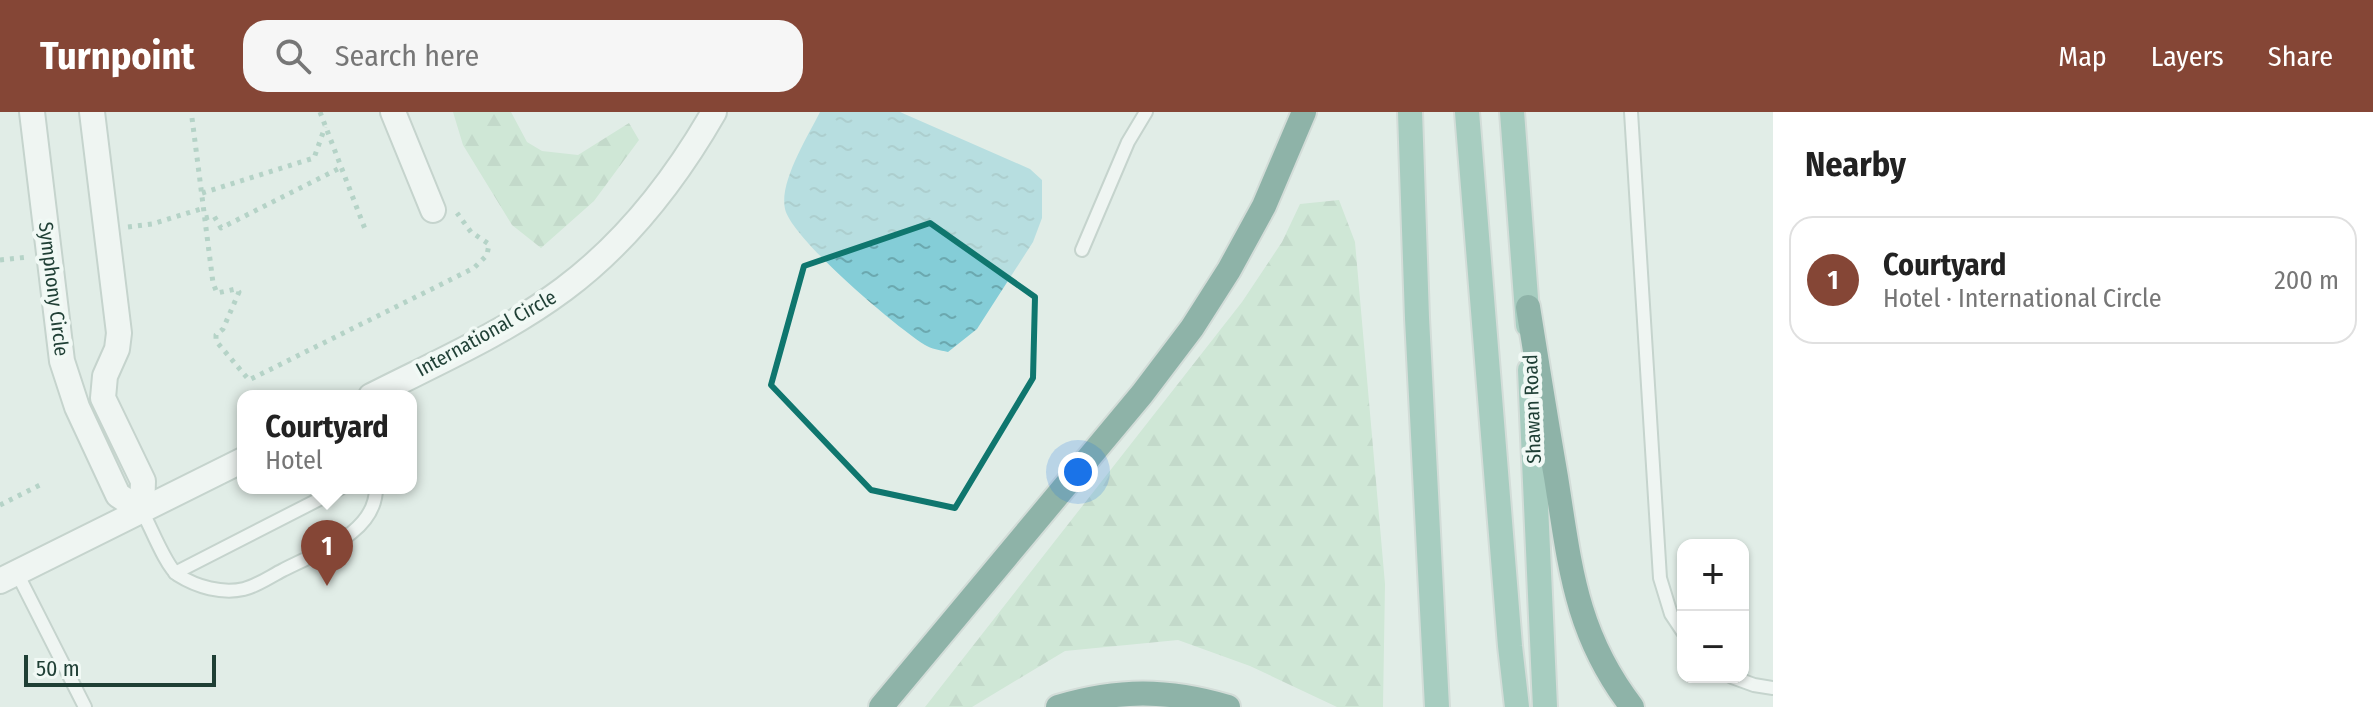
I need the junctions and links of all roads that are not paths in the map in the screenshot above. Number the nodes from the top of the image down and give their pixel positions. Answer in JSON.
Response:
{"nodes":[{"id":1,"x":32,"y":112,"type":"edge"},
{"id":2,"x":92,"y":112,"type":"edge"},
{"id":3,"x":393,"y":112,"type":"edge"},
{"id":4,"x":714,"y":112,"type":"edge"},
{"id":5,"x":1146,"y":112,"type":"edge"},
{"id":6,"x":1304,"y":112,"type":"edge"},
{"id":7,"x":1410,"y":112,"type":"edge"},
{"id":8,"x":1467,"y":112,"type":"edge"},
{"id":9,"x":1512,"y":112,"type":"edge"},
{"id":10,"x":1631,"y":112,"type":"edge"},
{"id":11,"x":443,"y":209,"type":"road end"},
{"id":12,"x":1082,"y":250,"type":"dead end"},
{"id":13,"x":1528,"y":307,"type":"junction"},
{"id":14,"x":382,"y":390,"type":"edge"},
{"id":15,"x":103,"y":398,"type":"junction"},
{"id":16,"x":77,"y":407,"type":"junction"},
{"id":17,"x":237,"y":463,"type":"edge"},
{"id":18,"x":329,"y":494,"type":"edge"},
{"id":19,"x":376,"y":494,"type":"edge"},
{"id":20,"x":142,"y":511,"type":"junction"},
{"id":21,"x":175,"y":573,"type":"junction"},
{"id":22,"x":8,"y":577,"type":"edge"},
{"id":23,"x":1677,"y":623,"type":"edge"},
{"id":24,"x":1748,"y":683,"type":"edge"},
{"id":25,"x":1773,"y":688,"type":"edge"},
{"id":26,"x":85,"y":707,"type":"edge"},
{"id":27,"x":881,"y":707,"type":"edge"},
{"id":28,"x":1058,"y":707,"type":"edge"},
{"id":29,"x":1228,"y":707,"type":"edge"},
{"id":30,"x":1437,"y":707,"type":"edge"},
{"id":31,"x":1517,"y":707,"type":"edge"},
{"id":32,"x":1545,"y":707,"type":"edge"},
{"id":33,"x":1632,"y":707,"type":"edge"}],
"edges":[{"from":1,"to":16,"type":"street","name":"Symphony Circle"},
{"from":2,"to":15,"type":"street"},
{"from":3,"to":11,"type":"street"},
{"from":4,"to":14,"type":"street","name":"International Circle"},
{"from":5,"to":12,"type":"lane"},
{"from":6,"to":27,"type":"highway"},
{"from":7,"to":30,"type":"main road"},
{"from":8,"to":31,"type":"main road"},
{"from":9,"to":13,"type":"main road","name":"Shawan Road"},
{"from":10,"to":23,"type":"lane"},
{"from":13,"to":32,"type":"main road","name":"Shawan Road"},
{"from":13,"to":33,"type":"highway"},
{"from":15,"to":16,"type":"street"},
{"from":15,"to":20,"type":"street"},
{"from":16,"to":20,"type":"street","name":"Symphony Circle"},
{"from":17,"to":20,"type":"street"},
{"from":18,"to":21,"type":"lane"},
{"from":19,"to":21,"type":"lane"},
{"from":20,"to":21,"type":"lane"},
{"from":20,"to":22,"type":"street"},
{"from":22,"to":26,"type":"lane"},
{"from":24,"to":25,"type":"lane"},
{"from":28,"to":29,"type":"highway"}]}
